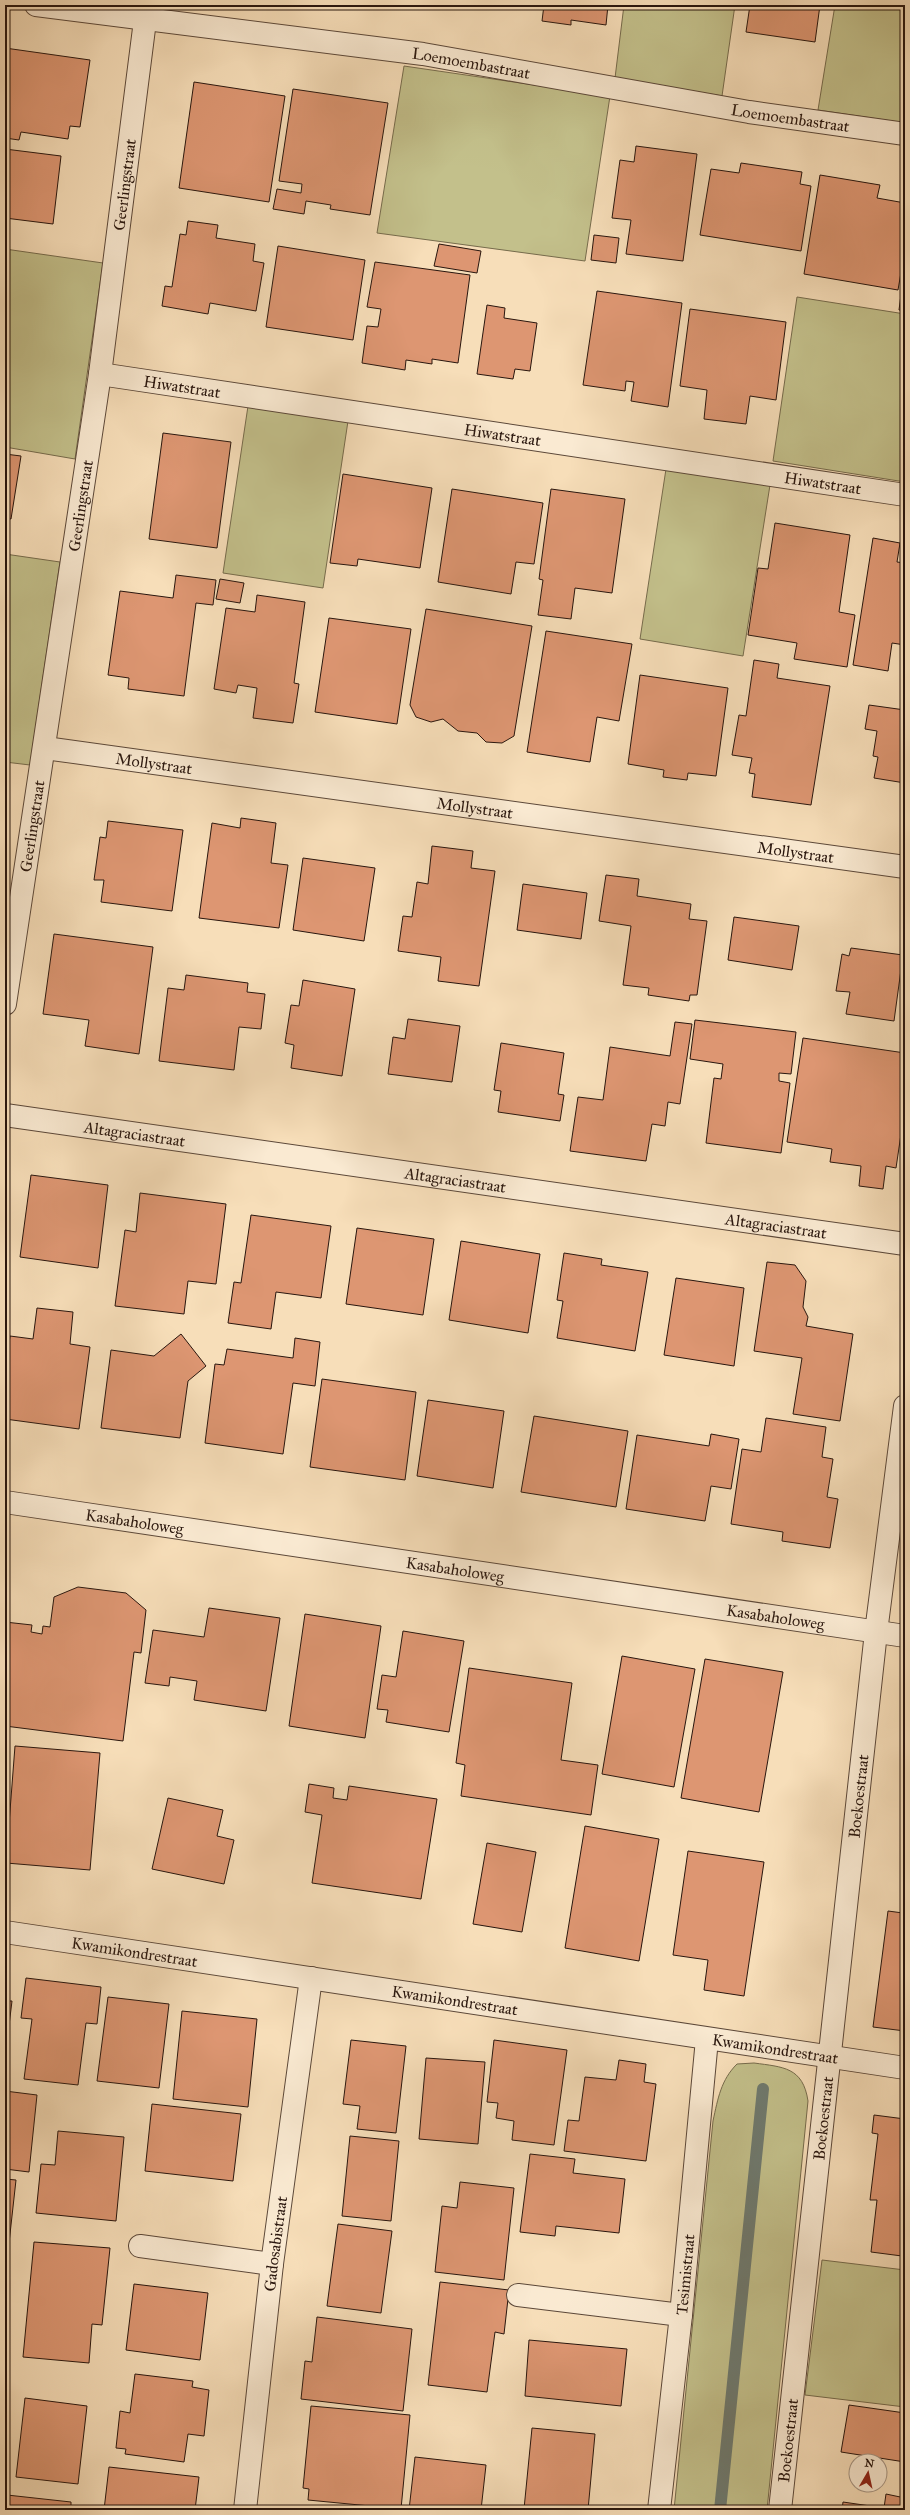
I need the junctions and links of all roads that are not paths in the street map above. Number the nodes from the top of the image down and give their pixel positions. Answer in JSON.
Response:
{"nodes":[{"id":1,"x":36,"y":5,"type":"edge"},
{"id":2,"x":146,"y":13,"type":"edge"},
{"id":3,"x":905,"y":134,"type":"edge"},
{"id":4,"x":100,"y":374,"type":"junction"},
{"id":5,"x":905,"y":495,"type":"edge"},
{"id":6,"x":45,"y":748,"type":"junction"},
{"id":7,"x":905,"y":867,"type":"edge"},
{"id":8,"x":5,"y":1004,"type":"edge"},
{"id":9,"x":5,"y":1114,"type":"edge"},
{"id":10,"x":905,"y":1244,"type":"edge"},
{"id":11,"x":905,"y":1406,"type":"edge"},
{"id":12,"x":5,"y":1502,"type":"edge"},
{"id":13,"x":876,"y":1632,"type":"junction"},
{"id":14,"x":905,"y":1636,"type":"edge"},
{"id":15,"x":5,"y":1932,"type":"edge"},
{"id":16,"x":311,"y":1978,"type":"junction"},
{"id":17,"x":708,"y":2039,"type":"junction"},
{"id":18,"x":828,"y":2056,"type":"junction"},
{"id":19,"x":905,"y":2068,"type":"edge"},
{"id":20,"x":140,"y":2246,"type":"dead end"},
{"id":21,"x":272,"y":2264,"type":"junction"},
{"id":22,"x":518,"y":2295,"type":"dead end"},
{"id":23,"x":681,"y":2315,"type":"junction"},
{"id":24,"x":245,"y":2510,"type":"edge"},
{"id":25,"x":659,"y":2510,"type":"edge"},
{"id":26,"x":780,"y":2510,"type":"edge"}],
"edges":[{"from":1,"to":2,"type":"street","name":"Loemoembastraat"},
{"from":2,"to":3,"type":"street","name":"Loemoembastraat"},
{"from":2,"to":4,"type":"street","name":"Geerlingstraat"},
{"from":4,"to":5,"type":"street","name":"Hiwatstraat"},
{"from":4,"to":6,"type":"street","name":"Geerlingstraat"},
{"from":6,"to":7,"type":"street","name":"Mollystraat"},
{"from":6,"to":8,"type":"street","name":"Geerlingstraat"},
{"from":9,"to":10,"type":"street","name":"Altagraciastraat"},
{"from":11,"to":13,"type":"street","name":"Boekoestraat"},
{"from":12,"to":13,"type":"street","name":"Kasabaholoweg"},
{"from":13,"to":14,"type":"street","name":"Kasabaholoweg"},
{"from":13,"to":18,"type":"street","name":"Boekoestraat"},
{"from":15,"to":16,"type":"street","name":"Kwamikondrestraat"},
{"from":16,"to":17,"type":"street","name":"Kwamikondrestraat"},
{"from":16,"to":21,"type":"street","name":"Gadosabistraat"},
{"from":17,"to":18,"type":"street","name":"Kwamikondrestraat"},
{"from":17,"to":23,"type":"street","name":"Tesimistraat"},
{"from":18,"to":19,"type":"street","name":"Kwamikondrestraat"},
{"from":18,"to":26,"type":"street","name":"Boekoestraat"},
{"from":20,"to":21,"type":"street"},
{"from":21,"to":24,"type":"street","name":"Gadosabistraat"},
{"from":22,"to":23,"type":"street"},
{"from":23,"to":25,"type":"street","name":"Tesimistraat"}]}
